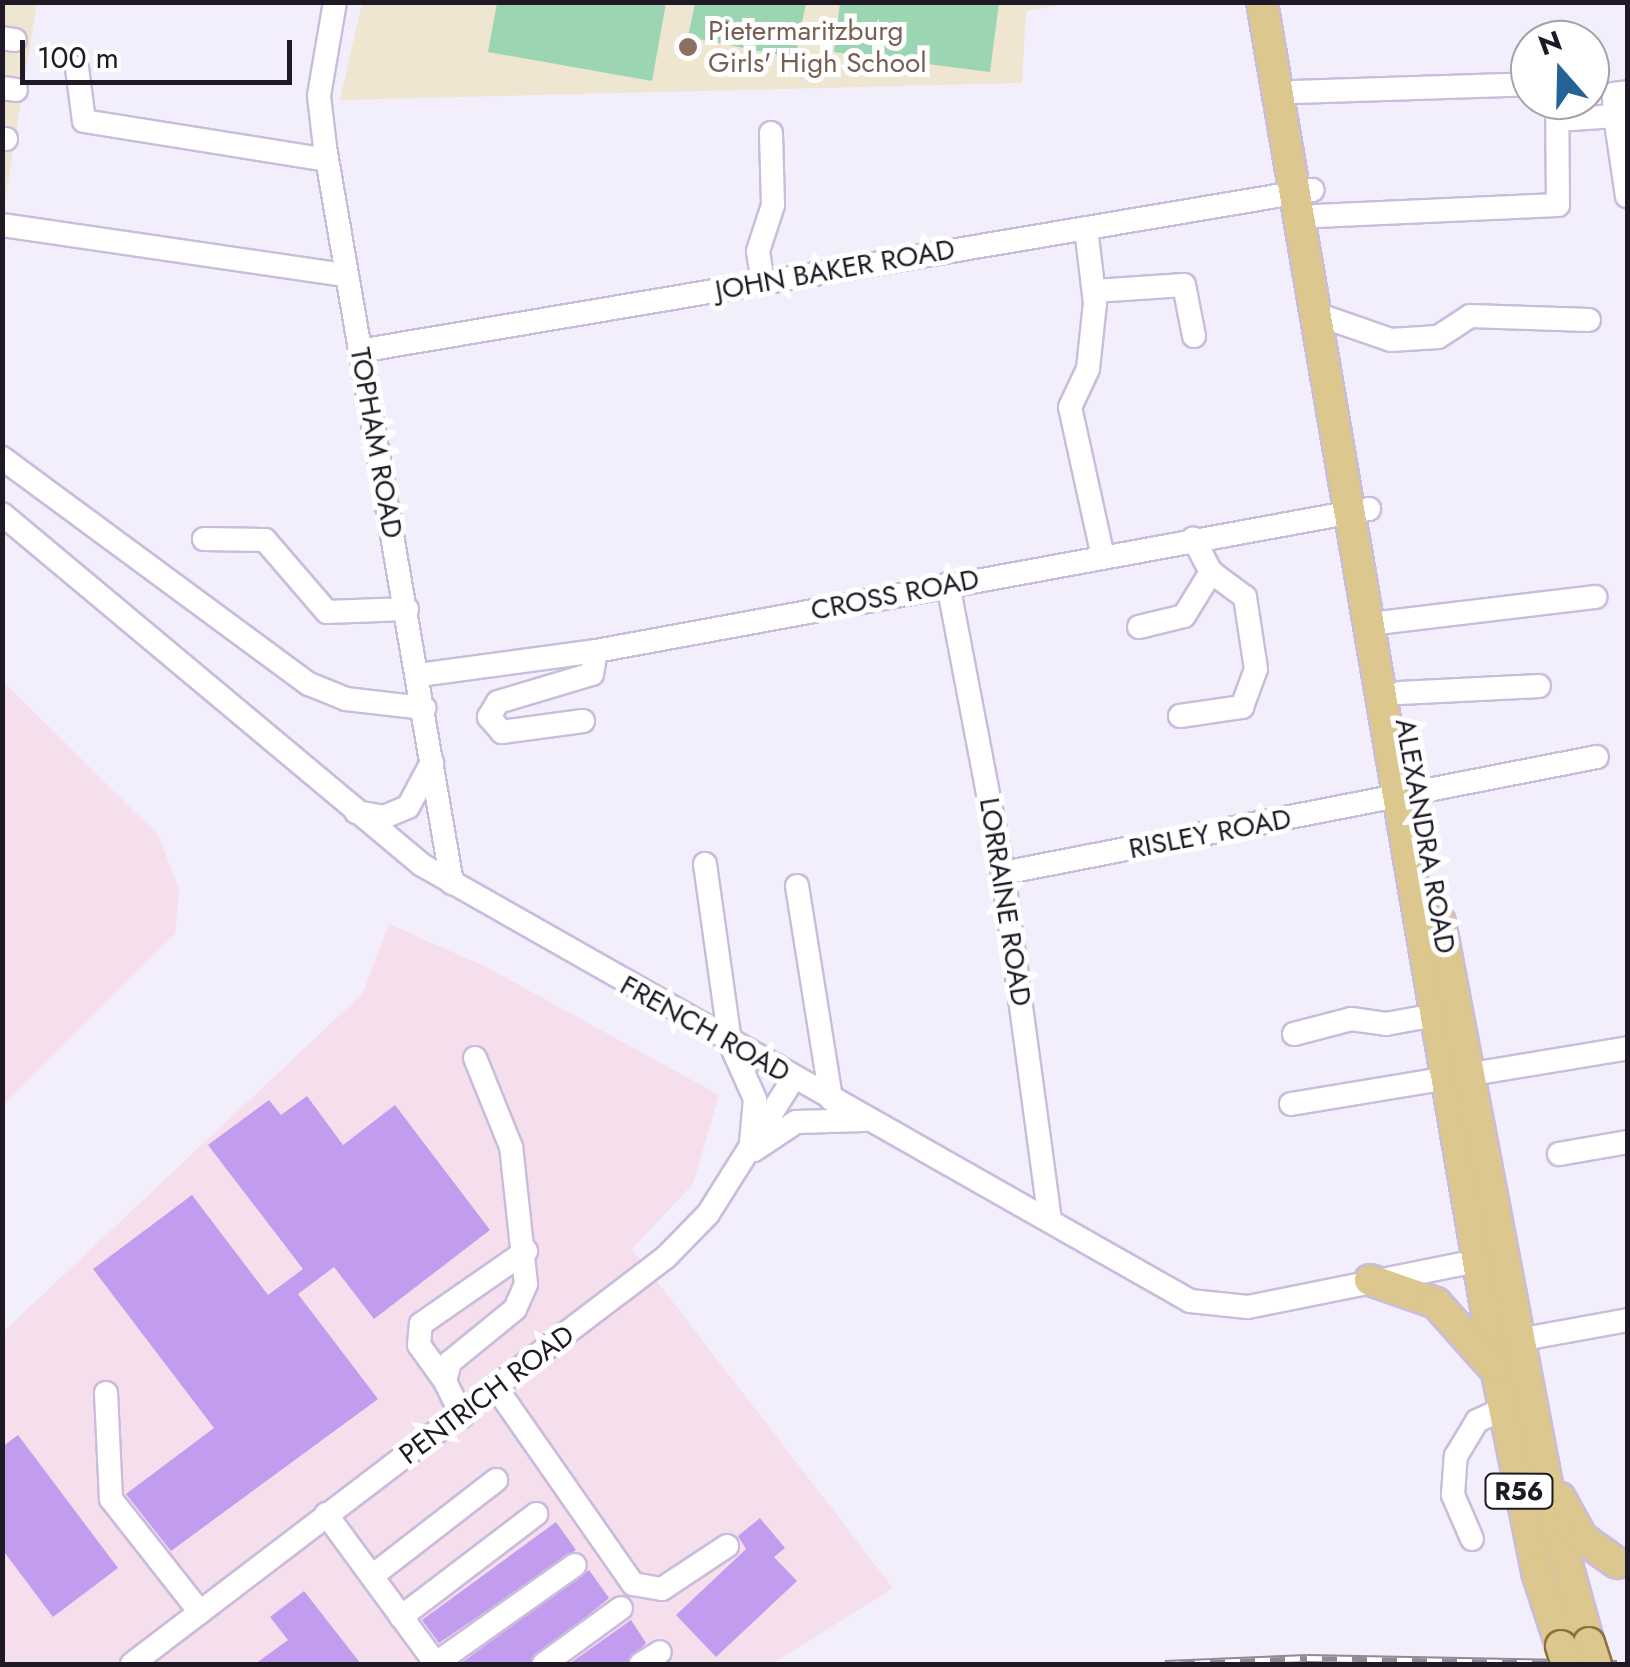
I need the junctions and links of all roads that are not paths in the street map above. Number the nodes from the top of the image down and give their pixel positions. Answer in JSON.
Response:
{"nodes":[{"id":1,"x":335,"y":2,"type":"edge"},
{"id":2,"x":1262,"y":2,"type":"edge"},
{"id":3,"x":1278,"y":2,"type":"edge"},
{"id":4,"x":77,"y":68,"type":"dead end"},
{"id":5,"x":1510,"y":85,"type":"edge"},
{"id":6,"x":1294,"y":92,"type":"junction"},
{"id":7,"x":1628,"y":92,"type":"edge"},
{"id":8,"x":1610,"y":115,"type":"edge"},
{"id":9,"x":1616,"y":116,"type":"junction"},
{"id":10,"x":1558,"y":120,"type":"edge"},
{"id":11,"x":772,"y":134,"type":"dead end"},
{"id":12,"x":327,"y":160,"type":"junction"},
{"id":13,"x":1627,"y":196,"type":"edge"},
{"id":14,"x":1308,"y":200,"type":"junction"},
{"id":15,"x":2,"y":225,"type":"edge"},
{"id":16,"x":1086,"y":228,"type":"junction"},
{"id":17,"x":346,"y":275,"type":"junction"},
{"id":18,"x":763,"y":282,"type":"junction"},
{"id":19,"x":1094,"y":291,"type":"junction"},
{"id":20,"x":1325,"y":317,"type":"junction"},
{"id":21,"x":1589,"y":320,"type":"dead end"},
{"id":22,"x":1194,"y":336,"type":"dead end"},
{"id":23,"x":359,"y":351,"type":"junction"},
{"id":24,"x":2,"y":458,"type":"edge"},
{"id":25,"x":1360,"y":511,"type":"junction"},
{"id":26,"x":2,"y":514,"type":"edge"},
{"id":27,"x":1193,"y":538,"type":"junction"},
{"id":28,"x":204,"y":539,"type":"dead end"},
{"id":29,"x":1103,"y":557,"type":"junction"},
{"id":30,"x":1211,"y":572,"type":"junction"},
{"id":31,"x":948,"y":584,"type":"junction"},
{"id":32,"x":1595,"y":597,"type":"dead end"},
{"id":33,"x":407,"y":609,"type":"junction"},
{"id":34,"x":1378,"y":622,"type":"junction"},
{"id":35,"x":1138,"y":627,"type":"dead end"},
{"id":36,"x":596,"y":651,"type":"junction"},
{"id":37,"x":419,"y":675,"type":"junction"},
{"id":38,"x":1539,"y":686,"type":"dead end"},
{"id":39,"x":1400,"y":693,"type":"junction"},
{"id":40,"x":424,"y":708,"type":"junction"},
{"id":41,"x":1180,"y":716,"type":"dead end"},
{"id":42,"x":583,"y":720,"type":"dead end"},
{"id":43,"x":1597,"y":757,"type":"dead end"},
{"id":44,"x":432,"y":760,"type":"junction"},
{"id":45,"x":1407,"y":797,"type":"junction"},
{"id":46,"x":356,"y":812,"type":"junction"},
{"id":47,"x":706,"y":864,"type":"dead end"},
{"id":48,"x":1003,"y":874,"type":"junction"},
{"id":49,"x":452,"y":883,"type":"junction"},
{"id":50,"x":797,"y":886,"type":"dead end"},
{"id":51,"x":1436,"y":1015,"type":"junction"},
{"id":52,"x":1294,"y":1034,"type":"dead end"},
{"id":53,"x":730,"y":1043,"type":"junction"},
{"id":54,"x":1628,"y":1048,"type":"edge"},
{"id":55,"x":475,"y":1058,"type":"dead end"},
{"id":56,"x":1458,"y":1078,"type":"junction"},
{"id":57,"x":793,"y":1079,"type":"junction"},
{"id":58,"x":831,"y":1100,"type":"junction"},
{"id":59,"x":1291,"y":1104,"type":"dead end"},
{"id":60,"x":872,"y":1121,"type":"junction"},
{"id":61,"x":1628,"y":1142,"type":"edge"},
{"id":62,"x":1559,"y":1154,"type":"dead end"},
{"id":63,"x":748,"y":1156,"type":"junction"},
{"id":64,"x":1050,"y":1221,"type":"junction"},
{"id":65,"x":526,"y":1251,"type":"junction"},
{"id":66,"x":1489,"y":1258,"type":"junction"},
{"id":67,"x":1370,"y":1280,"type":"junction"},
{"id":68,"x":1628,"y":1320,"type":"edge"},
{"id":69,"x":1518,"y":1340,"type":"junction"},
{"id":70,"x":1497,"y":1374,"type":"junction"},
{"id":71,"x":446,"y":1381,"type":"junction"},
{"id":72,"x":497,"y":1389,"type":"junction"},
{"id":73,"x":106,"y":1394,"type":"dead end"},
{"id":74,"x":1504,"y":1409,"type":"junction"},
{"id":75,"x":462,"y":1416,"type":"junction"},
{"id":76,"x":1546,"y":1479,"type":"junction"},
{"id":77,"x":496,"y":1480,"type":"dead end"},
{"id":78,"x":326,"y":1514,"type":"junction"},
{"id":79,"x":536,"y":1514,"type":"dead end"},
{"id":80,"x":1472,"y":1539,"type":"dead end"},
{"id":81,"x":727,"y":1546,"type":"dead end"},
{"id":82,"x":1622,"y":1563,"type":"edge"},
{"id":83,"x":574,"y":1566,"type":"dead end"},
{"id":84,"x":1551,"y":1570,"type":"junction"},
{"id":85,"x":372,"y":1576,"type":"junction"},
{"id":86,"x":621,"y":1608,"type":"dead end"},
{"id":87,"x":200,"y":1612,"type":"junction"},
{"id":88,"x":401,"y":1617,"type":"junction"},
{"id":89,"x":1578,"y":1654,"type":"edge"},
{"id":90,"x":132,"y":1664,"type":"edge"},
{"id":91,"x":436,"y":1664,"type":"edge"},
{"id":92,"x":544,"y":1664,"type":"edge"}],
"edges":[{"from":1,"to":12,"type":"street","name":"TOPHAM ROAD"},
{"from":2,"to":14,"type":"main road","name":"ALEXANDRA ROAD","number":"R56"},
{"from":3,"to":6,"type":"main road","name":"ALEXANDRA ROAD","number":"R56"},
{"from":4,"to":12,"type":"street"},
{"from":5,"to":6,"type":"street"},
{"from":6,"to":14,"type":"main road","name":"ALEXANDRA ROAD","number":"R56"},
{"from":7,"to":9,"type":"street"},
{"from":8,"to":9,"type":"street"},
{"from":9,"to":13,"type":"street"},
{"from":10,"to":14,"type":"street","name":"JOHN BAKER ROAD"},
{"from":11,"to":18,"type":"street"},
{"from":12,"to":17,"type":"street","name":"TOPHAM ROAD"},
{"from":14,"to":16,"type":"street","name":"JOHN BAKER ROAD"},
{"from":14,"to":20,"type":"main road","name":"ALEXANDRA ROAD","number":"R56"},
{"from":15,"to":17,"type":"street"},
{"from":16,"to":18,"type":"street","name":"JOHN BAKER ROAD"},
{"from":16,"to":19,"type":"street"},
{"from":17,"to":23,"type":"street","name":"TOPHAM ROAD"},
{"from":18,"to":23,"type":"street","name":"JOHN BAKER ROAD"},
{"from":19,"to":22,"type":"street"},
{"from":19,"to":29,"type":"street"},
{"from":20,"to":21,"type":"street"},
{"from":20,"to":25,"type":"main road","name":"ALEXANDRA ROAD","number":"R56"},
{"from":23,"to":33,"type":"street","name":"TOPHAM ROAD"},
{"from":24,"to":40,"type":"street"},
{"from":25,"to":27,"type":"street","name":"CROSS ROAD"},
{"from":25,"to":34,"type":"main road","name":"ALEXANDRA ROAD","number":"R56"},
{"from":26,"to":46,"type":"street","name":"FRENCH ROAD"},
{"from":27,"to":29,"type":"street","name":"CROSS ROAD"},
{"from":27,"to":30,"type":"street"},
{"from":28,"to":33,"type":"street"},
{"from":29,"to":31,"type":"street","name":"CROSS ROAD"},
{"from":30,"to":35,"type":"street"},
{"from":30,"to":41,"type":"street"},
{"from":31,"to":36,"type":"street","name":"CROSS ROAD"},
{"from":31,"to":48,"type":"street","name":"LORRAINE ROAD"},
{"from":32,"to":34,"type":"street"},
{"from":33,"to":37,"type":"street","name":"TOPHAM ROAD"},
{"from":34,"to":39,"type":"main road","name":"ALEXANDRA ROAD","number":"R56"},
{"from":34,"to":45,"type":"main road","name":"ALEXANDRA ROAD","number":"R56"},
{"from":36,"to":37,"type":"street","name":"CROSS ROAD"},
{"from":36,"to":42,"type":"street"},
{"from":37,"to":40,"type":"street","name":"TOPHAM ROAD"},
{"from":38,"to":39,"type":"street"},
{"from":39,"to":45,"type":"main road","name":"ALEXANDRA ROAD","number":"R56"},
{"from":40,"to":44,"type":"street","name":"TOPHAM ROAD"},
{"from":43,"to":45,"type":"street","name":"RISLEY ROAD"},
{"from":44,"to":46,"type":"street"},
{"from":44,"to":49,"type":"street","name":"TOPHAM ROAD"},
{"from":45,"to":48,"type":"street","name":"RISLEY ROAD"},
{"from":45,"to":51,"type":"main road","name":"ALEXANDRA ROAD","number":"R56"},
{"from":45,"to":56,"type":"main road","name":"ALEXANDRA ROAD","number":"R56"},
{"from":46,"to":49,"type":"street","name":"FRENCH ROAD"},
{"from":47,"to":53,"type":"street"},
{"from":48,"to":64,"type":"street","name":"LORRAINE ROAD"},
{"from":49,"to":53,"type":"street","name":"FRENCH ROAD"},
{"from":50,"to":58,"type":"street"},
{"from":51,"to":52,"type":"street"},
{"from":51,"to":56,"type":"main road","name":"ALEXANDRA ROAD","number":"R56"},
{"from":53,"to":57,"type":"street","name":"FRENCH ROAD"},
{"from":53,"to":63,"type":"street"},
{"from":54,"to":56,"type":"street"},
{"from":55,"to":65,"type":"street"},
{"from":56,"to":59,"type":"street"},
{"from":56,"to":66,"type":"main road","name":"ALEXANDRA ROAD","number":"R56"},
{"from":57,"to":58,"type":"street","name":"FRENCH ROAD"},
{"from":57,"to":63,"type":"street","name":"PENTRICH ROAD"},
{"from":58,"to":60,"type":"street","name":"FRENCH ROAD"},
{"from":60,"to":63,"type":"street"},
{"from":60,"to":64,"type":"street","name":"FRENCH ROAD"},
{"from":61,"to":62,"type":"street"},
{"from":63,"to":72,"type":"street","name":"PENTRICH ROAD"},
{"from":64,"to":67,"type":"street","name":"FRENCH ROAD"},
{"from":65,"to":71,"type":"street"},
{"from":65,"to":71,"type":"street"},
{"from":66,"to":67,"type":"street","name":"FRENCH ROAD"},
{"from":66,"to":69,"type":"main road","name":"ALEXANDRA ROAD","number":"R56"},
{"from":66,"to":70,"type":"main road","name":"ALEXANDRA ROAD","number":"R56"},
{"from":67,"to":70,"type":"main road"},
{"from":68,"to":69,"type":"street"},
{"from":69,"to":76,"type":"main road","name":"ALEXANDRA ROAD","number":"R56"},
{"from":70,"to":74,"type":"main road","name":"ALEXANDRA ROAD","number":"R56"},
{"from":71,"to":75,"type":"street"},
{"from":72,"to":75,"type":"street","name":"PENTRICH ROAD"},
{"from":72,"to":81,"type":"street"},
{"from":73,"to":87,"type":"street"},
{"from":74,"to":80,"type":"street"},
{"from":74,"to":84,"type":"main road","name":"ALEXANDRA ROAD","number":"R56"},
{"from":75,"to":78,"type":"street","name":"PENTRICH ROAD"},
{"from":76,"to":82,"type":"main road"},
{"from":76,"to":84,"type":"main road","name":"ALEXANDRA ROAD","number":"R56"},
{"from":77,"to":85,"type":"street"},
{"from":78,"to":85,"type":"street"},
{"from":78,"to":87,"type":"street","name":"PENTRICH ROAD"},
{"from":79,"to":88,"type":"street"},
{"from":82,"to":84,"type":"main road"},
{"from":83,"to":91,"type":"street"},
{"from":84,"to":89,"type":"main road","name":"ALEXANDRA ROAD","number":"R56"},
{"from":85,"to":88,"type":"street"},
{"from":86,"to":92,"type":"street"},
{"from":87,"to":90,"type":"street","name":"PENTRICH ROAD"},
{"from":88,"to":91,"type":"street"}]}
